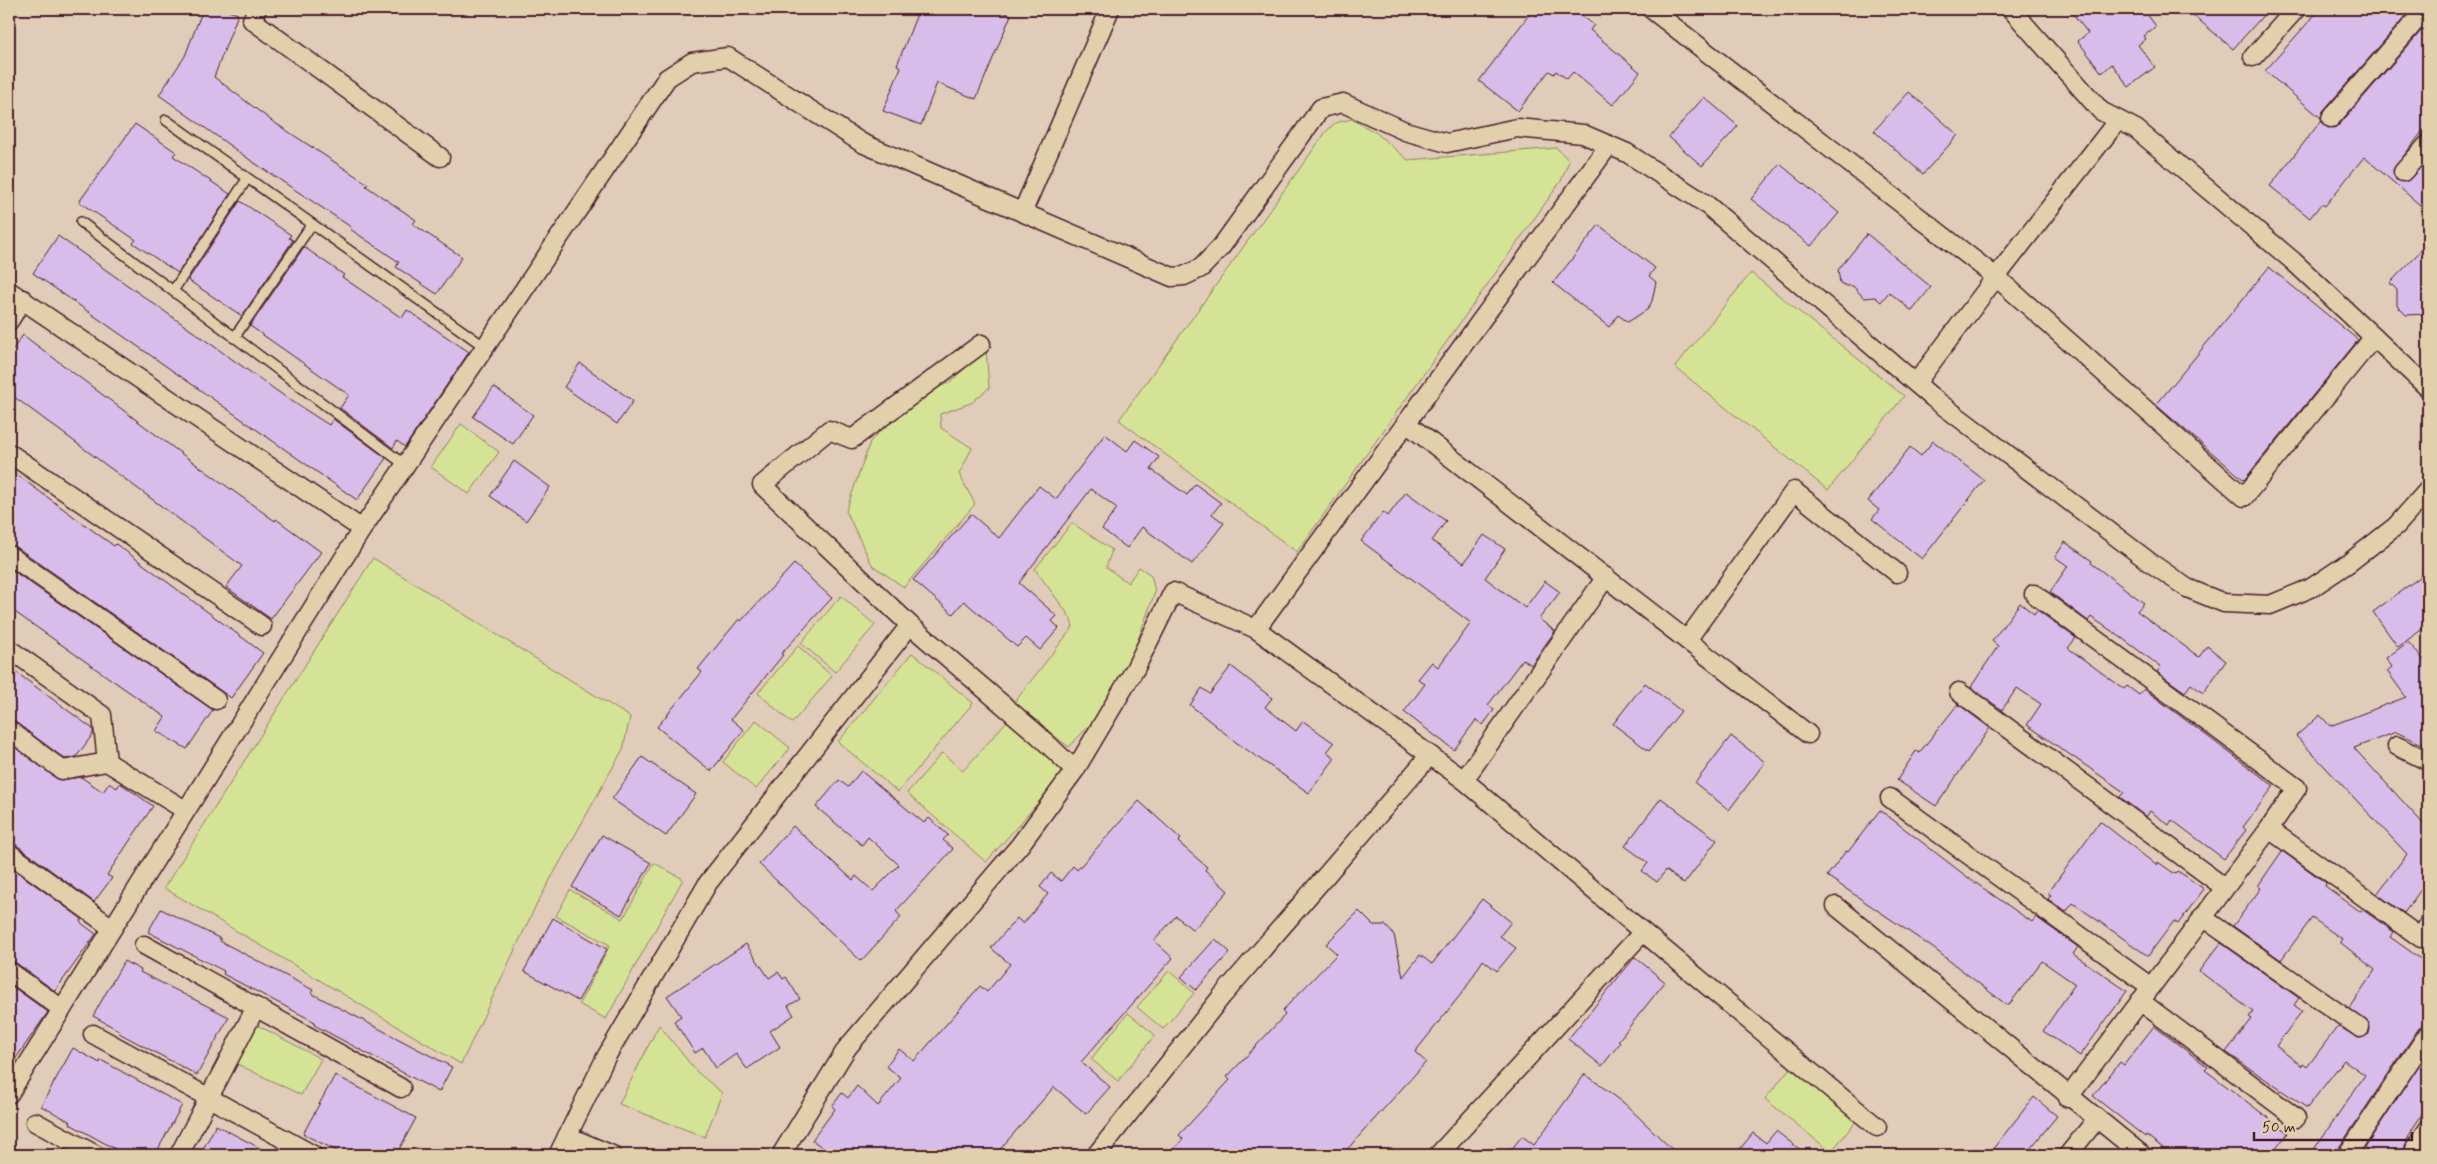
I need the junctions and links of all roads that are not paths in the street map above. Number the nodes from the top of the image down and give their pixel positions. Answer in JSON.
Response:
{"nodes":[{"id":1,"x":257,"y":9,"type":"edge"},
{"id":2,"x":1110,"y":9,"type":"edge"},
{"id":3,"x":1651,"y":9,"type":"edge"},
{"id":4,"x":2011,"y":9,"type":"edge"},
{"id":5,"x":2296,"y":9,"type":"edge"},
{"id":6,"x":2426,"y":9,"type":"edge"},
{"id":7,"x":2254,"y":57,"type":"dead end"},
{"id":8,"x":2331,"y":118,"type":"dead end"},
{"id":9,"x":166,"y":120,"type":"dead end"},
{"id":10,"x":2118,"y":120,"type":"junction"},
{"id":11,"x":2428,"y":144,"type":"edge"},
{"id":12,"x":1609,"y":145,"type":"junction"},
{"id":13,"x":440,"y":157,"type":"dead end"},
{"id":14,"x":2404,"y":172,"type":"dead end"},
{"id":15,"x":247,"y":179,"type":"junction"},
{"id":16,"x":1023,"y":211,"type":"junction"},
{"id":17,"x":81,"y":222,"type":"dead end"},
{"id":18,"x":312,"y":224,"type":"junction"},
{"id":19,"x":1996,"y":276,"type":"junction"},
{"id":20,"x":173,"y":291,"type":"junction"},
{"id":21,"x":16,"y":295,"type":"edge"},
{"id":22,"x":9,"y":321,"type":"edge"},
{"id":23,"x":2374,"y":337,"type":"junction"},
{"id":24,"x":234,"y":338,"type":"junction"},
{"id":25,"x":981,"y":344,"type":"dead end"},
{"id":26,"x":485,"y":346,"type":"junction"},
{"id":27,"x":1916,"y":383,"type":"junction"},
{"id":28,"x":2428,"y":388,"type":"edge"},
{"id":29,"x":1406,"y":423,"type":"junction"},
{"id":30,"x":9,"y":453,"type":"edge"},
{"id":31,"x":405,"y":465,"type":"junction"},
{"id":32,"x":2428,"y":490,"type":"edge"},
{"id":33,"x":362,"y":529,"type":"junction"},
{"id":34,"x":9,"y":555,"type":"edge"},
{"id":35,"x":1897,"y":573,"type":"dead end"},
{"id":36,"x":1606,"y":577,"type":"junction"},
{"id":37,"x":2034,"y":594,"type":"dead end"},
{"id":38,"x":910,"y":625,"type":"junction"},
{"id":39,"x":262,"y":626,"type":"dead end"},
{"id":40,"x":1256,"y":629,"type":"junction"},
{"id":41,"x":1687,"y":640,"type":"junction"},
{"id":42,"x":9,"y":649,"type":"edge"},
{"id":43,"x":1959,"y":692,"type":"dead end"},
{"id":44,"x":216,"y":700,"type":"dead end"},
{"id":45,"x":9,"y":730,"type":"edge"},
{"id":46,"x":1808,"y":734,"type":"dead end"},
{"id":47,"x":2397,"y":746,"type":"dead end"},
{"id":48,"x":1430,"y":755,"type":"junction"},
{"id":49,"x":2428,"y":761,"type":"edge"},
{"id":50,"x":107,"y":762,"type":"junction"},
{"id":51,"x":1075,"y":770,"type":"junction"},
{"id":52,"x":1464,"y":780,"type":"junction"},
{"id":53,"x":1890,"y":798,"type":"dead end"},
{"id":54,"x":185,"y":810,"type":"junction"},
{"id":55,"x":2269,"y":829,"type":"junction"},
{"id":56,"x":9,"y":853,"type":"edge"},
{"id":57,"x":2224,"y":887,"type":"junction"},
{"id":58,"x":1836,"y":906,"type":"dead end"},
{"id":59,"x":2202,"y":917,"type":"junction"},
{"id":60,"x":2428,"y":925,"type":"edge"},
{"id":61,"x":112,"y":928,"type":"junction"},
{"id":62,"x":1643,"y":932,"type":"junction"},
{"id":63,"x":144,"y":945,"type":"dead end"},
{"id":64,"x":9,"y":970,"type":"edge"},
{"id":65,"x":2150,"y":987,"type":"junction"},
{"id":66,"x":2140,"y":1001,"type":"junction"},
{"id":67,"x":256,"y":1007,"type":"junction"},
{"id":68,"x":62,"y":1009,"type":"junction"},
{"id":69,"x":2360,"y":1028,"type":"dead end"},
{"id":70,"x":93,"y":1034,"type":"dead end"},
{"id":71,"x":2428,"y":1034,"type":"edge"},
{"id":72,"x":401,"y":1088,"type":"dead end"},
{"id":73,"x":10,"y":1089,"type":"edge"},
{"id":74,"x":209,"y":1098,"type":"junction"},
{"id":75,"x":2068,"y":1098,"type":"junction"},
{"id":76,"x":2296,"y":1118,"type":"dead end"},
{"id":77,"x":2096,"y":1120,"type":"junction"},
{"id":78,"x":35,"y":1122,"type":"dead end"},
{"id":79,"x":1877,"y":1128,"type":"dead end"},
{"id":80,"x":2428,"y":1129,"type":"edge"},
{"id":81,"x":567,"y":1136,"type":"junction"},
{"id":82,"x":96,"y":1155,"type":"edge"},
{"id":83,"x":179,"y":1155,"type":"edge"},
{"id":84,"x":313,"y":1155,"type":"edge"},
{"id":85,"x":558,"y":1155,"type":"edge"},
{"id":86,"x":612,"y":1155,"type":"edge"},
{"id":87,"x":782,"y":1155,"type":"edge"},
{"id":88,"x":1096,"y":1155,"type":"edge"},
{"id":89,"x":1438,"y":1155,"type":"edge"},
{"id":90,"x":2068,"y":1155,"type":"edge"},
{"id":91,"x":2142,"y":1155,"type":"edge"},
{"id":92,"x":2347,"y":1155,"type":"edge"},
{"id":93,"x":2411,"y":1155,"type":"edge"}],
"edges":[{"from":1,"to":13,"type":"street"},
{"from":2,"to":16,"type":"street"},
{"from":3,"to":19,"type":"street"},
{"from":4,"to":10,"type":"street"},
{"from":5,"to":7,"type":"street"},
{"from":6,"to":8,"type":"street"},
{"from":9,"to":15,"type":"lane"},
{"from":10,"to":19,"type":"street"},
{"from":10,"to":23,"type":"street"},
{"from":11,"to":14,"type":"street"},
{"from":12,"to":16,"type":"street"},
{"from":12,"to":27,"type":"street"},
{"from":12,"to":29,"type":"street"},
{"from":15,"to":18,"type":"lane"},
{"from":15,"to":20,"type":"lane"},
{"from":16,"to":26,"type":"street"},
{"from":17,"to":20,"type":"lane"},
{"from":18,"to":24,"type":"lane"},
{"from":18,"to":26,"type":"lane"},
{"from":19,"to":23,"type":"street"},
{"from":19,"to":27,"type":"street"},
{"from":20,"to":24,"type":"lane"},
{"from":21,"to":22,"type":"street"},
{"from":21,"to":33,"type":"street"},
{"from":23,"to":28,"type":"street"},
{"from":24,"to":31,"type":"lane"},
{"from":25,"to":38,"type":"street"},
{"from":26,"to":31,"type":"street"},
{"from":27,"to":32,"type":"street"},
{"from":29,"to":36,"type":"street"},
{"from":29,"to":40,"type":"street"},
{"from":30,"to":39,"type":"street"},
{"from":31,"to":33,"type":"street"},
{"from":33,"to":54,"type":"street"},
{"from":34,"to":44,"type":"street"},
{"from":35,"to":41,"type":"street"},
{"from":36,"to":41,"type":"street"},
{"from":36,"to":52,"type":"street"},
{"from":37,"to":55,"type":"street"},
{"from":38,"to":51,"type":"street"},
{"from":38,"to":81,"type":"street"},
{"from":40,"to":48,"type":"street"},
{"from":40,"to":51,"type":"street"},
{"from":41,"to":46,"type":"street"},
{"from":42,"to":50,"type":"street"},
{"from":43,"to":57,"type":"street"},
{"from":45,"to":50,"type":"street"},
{"from":47,"to":49,"type":"street"},
{"from":48,"to":52,"type":"street"},
{"from":48,"to":88,"type":"street"},
{"from":50,"to":54,"type":"street"},
{"from":51,"to":87,"type":"street"},
{"from":52,"to":62,"type":"street"},
{"from":53,"to":65,"type":"street"},
{"from":54,"to":61,"type":"street"},
{"from":55,"to":57,"type":"street"},
{"from":55,"to":60,"type":"street"},
{"from":56,"to":61,"type":"street"},
{"from":57,"to":59,"type":"street"},
{"from":58,"to":75,"type":"street"},
{"from":59,"to":65,"type":"street"},
{"from":59,"to":69,"type":"street"},
{"from":61,"to":68,"type":"street"},
{"from":62,"to":79,"type":"street"},
{"from":62,"to":89,"type":"street"},
{"from":63,"to":67,"type":"street"},
{"from":64,"to":68,"type":"street"},
{"from":65,"to":66,"type":"street"},
{"from":66,"to":75,"type":"street"},
{"from":66,"to":76,"type":"street"},
{"from":67,"to":72,"type":"street"},
{"from":67,"to":74,"type":"street"},
{"from":68,"to":73,"type":"street"},
{"from":70,"to":74,"type":"street"},
{"from":71,"to":92,"type":"street"},
{"from":74,"to":83,"type":"street"},
{"from":74,"to":84,"type":"street"},
{"from":75,"to":77,"type":"street"},
{"from":77,"to":90,"type":"street"},
{"from":77,"to":91,"type":"street"},
{"from":78,"to":82,"type":"street"},
{"from":80,"to":93,"type":"street"},
{"from":81,"to":85,"type":"street"},
{"from":81,"to":86,"type":"street"}]}
